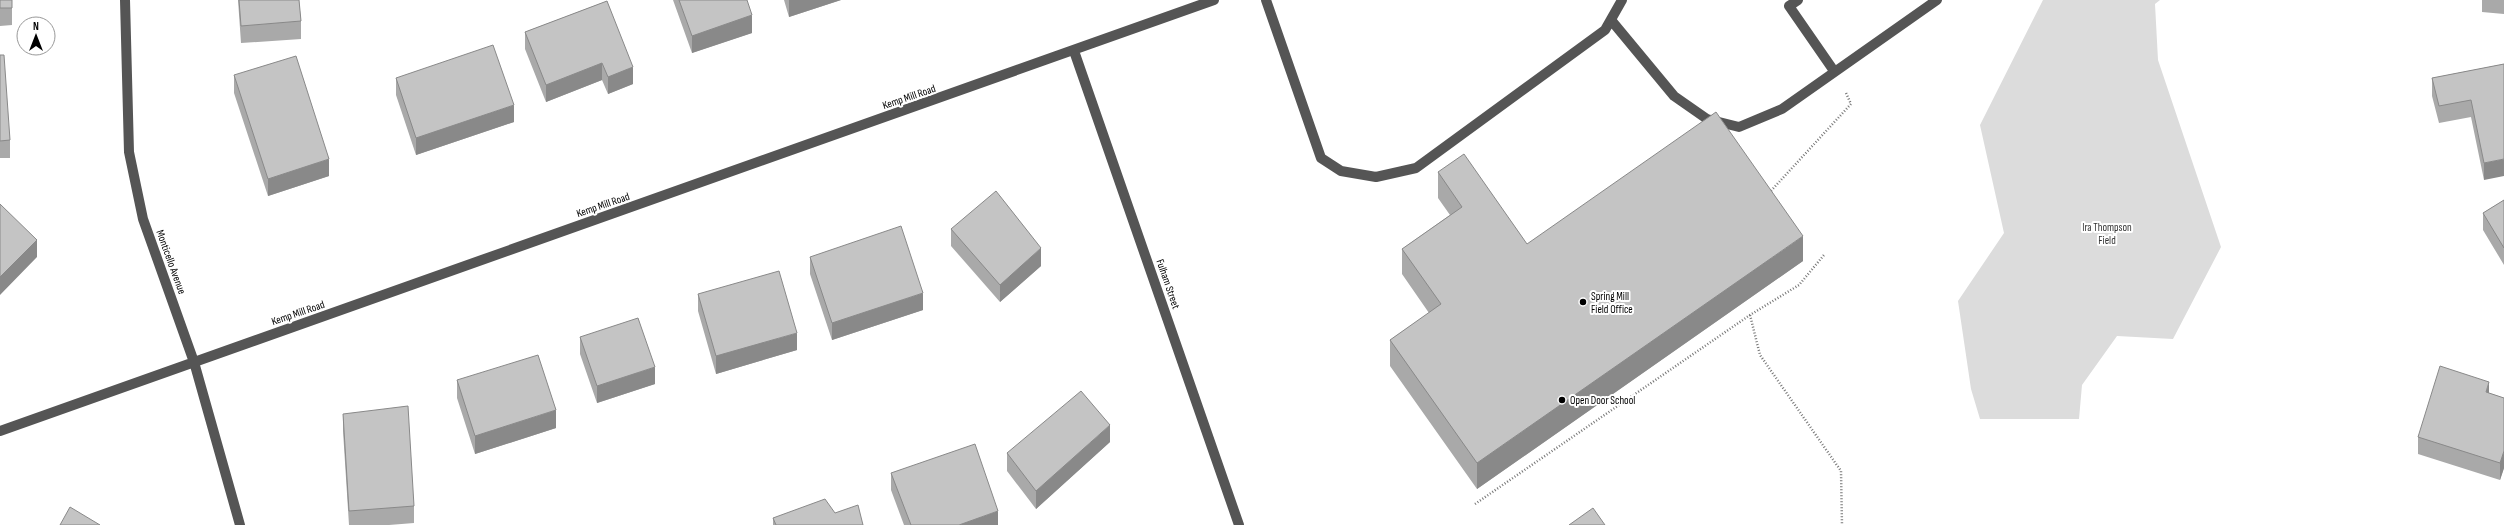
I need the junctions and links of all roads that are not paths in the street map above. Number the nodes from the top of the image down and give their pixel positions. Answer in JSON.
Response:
{"nodes":[{"id":1,"x":125,"y":0,"type":"edge"},
{"id":2,"x":1214,"y":0,"type":"edge"},
{"id":3,"x":1266,"y":0,"type":"edge"},
{"id":4,"x":1622,"y":0,"type":"edge"},
{"id":5,"x":1798,"y":0,"type":"edge"},
{"id":6,"x":1937,"y":0,"type":"edge"},
{"id":7,"x":1611,"y":20,"type":"junction"},
{"id":8,"x":1074,"y":51,"type":"junction"},
{"id":9,"x":1834,"y":71,"type":"junction"},
{"id":10,"x":194,"y":362,"type":"junction"},
{"id":11,"x":0,"y":431,"type":"edge"},
{"id":12,"x":240,"y":525,"type":"edge"},
{"id":13,"x":1240,"y":525,"type":"edge"}],
"edges":[{"from":1,"to":10,"type":"street","name":"Monticello Avenue"},
{"from":2,"to":8,"type":"street","name":"Kemp Mill Road"},
{"from":3,"to":7,"type":"street"},
{"from":4,"to":7,"type":"street"},
{"from":5,"to":9,"type":"street"},
{"from":6,"to":9,"type":"street"},
{"from":7,"to":9,"type":"street"},
{"from":8,"to":10,"type":"street","name":"Kemp Mill Road"},
{"from":8,"to":13,"type":"street","name":"Fulham Street"},
{"from":10,"to":11,"type":"street","name":"Kemp Mill Road"},
{"from":10,"to":12,"type":"street","name":"Monticello Avenue"}]}
